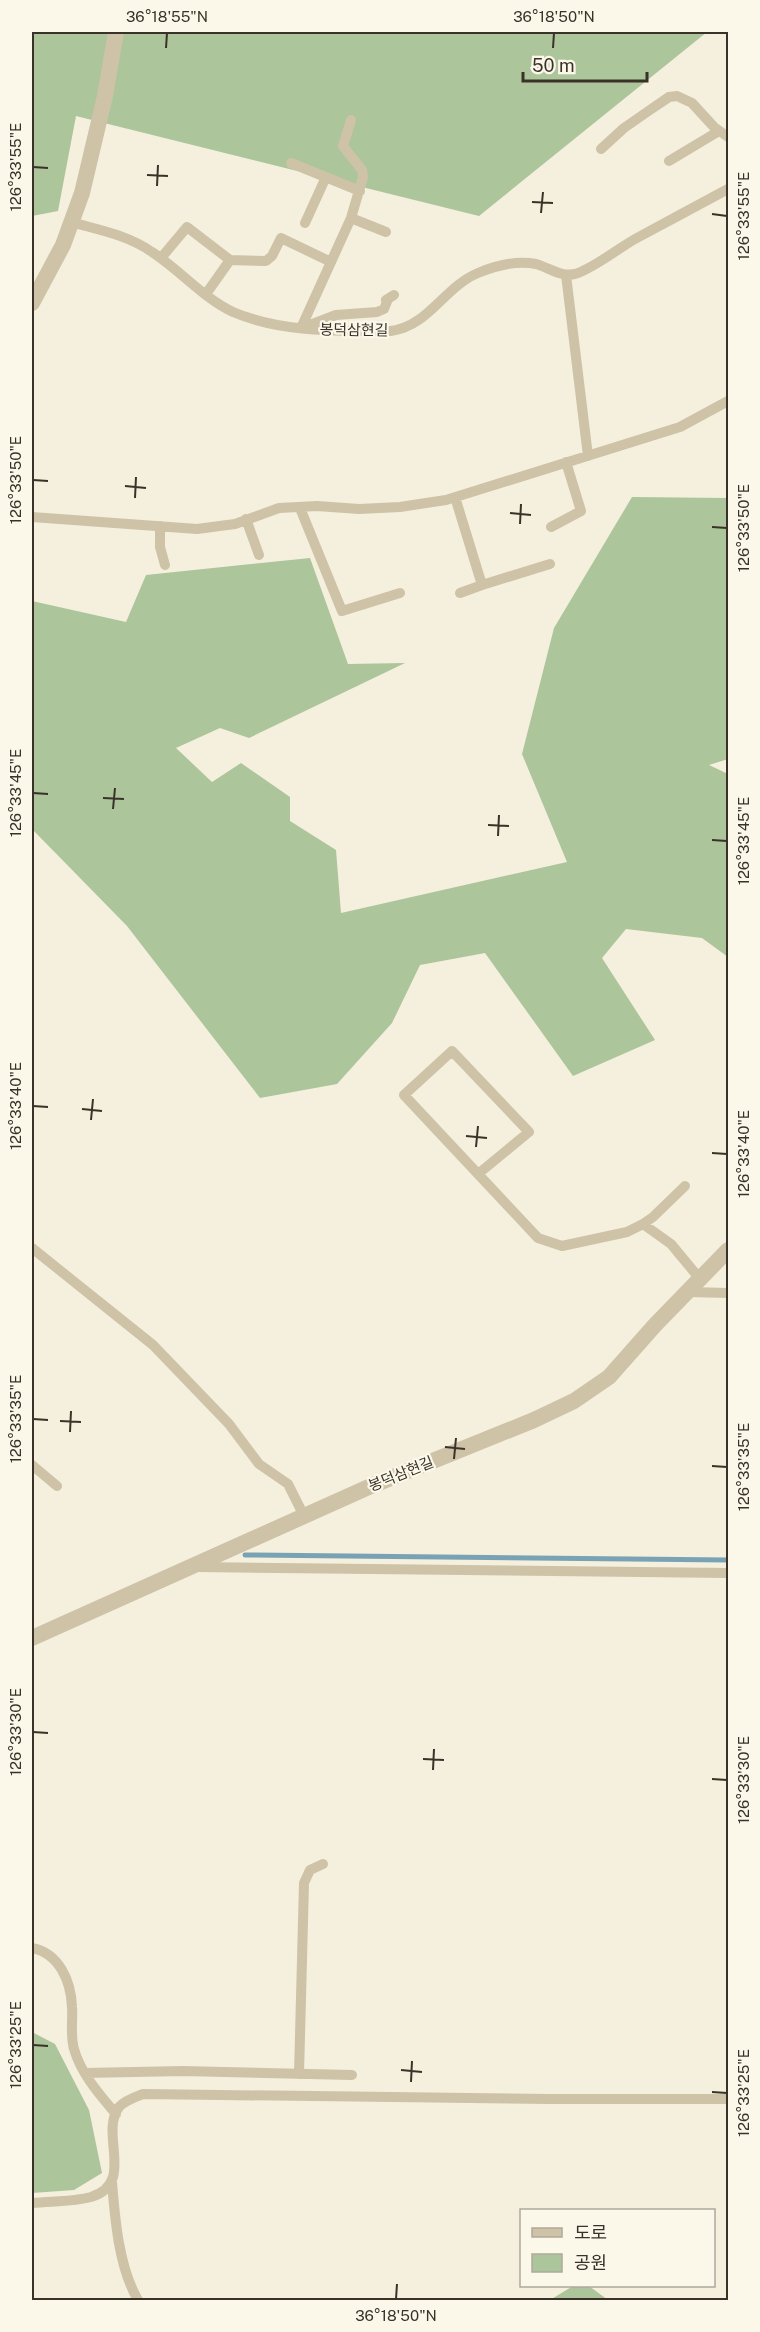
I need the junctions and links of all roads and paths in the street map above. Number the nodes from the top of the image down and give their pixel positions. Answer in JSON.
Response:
{"nodes":[{"id":1,"x":116,"y":32,"type":"edge"},
{"id":2,"x":351,"y":120,"type":"dead end"},
{"id":3,"x":724,"y":134,"type":"edge"},
{"id":4,"x":601,"y":149,"type":"dead end"},
{"id":5,"x":669,"y":161,"type":"dead end"},
{"id":6,"x":291,"y":163,"type":"dead end"},
{"id":7,"x":326,"y":177,"type":"junction"},
{"id":8,"x":729,"y":189,"type":"edge"},
{"id":9,"x":360,"y":191,"type":"junction"},
{"id":10,"x":351,"y":218,"type":"junction"},
{"id":11,"x":71,"y":222,"type":"junction"},
{"id":12,"x":305,"y":223,"type":"dead end"},
{"id":13,"x":386,"y":232,"type":"dead end"},
{"id":14,"x":161,"y":258,"type":"junction"},
{"id":15,"x":230,"y":260,"type":"junction"},
{"id":16,"x":331,"y":262,"type":"junction"},
{"id":17,"x":566,"y":275,"type":"junction"},
{"id":18,"x":206,"y":294,"type":"junction"},
{"id":19,"x":394,"y":295,"type":"dead end"},
{"id":20,"x":32,"y":303,"type":"edge"},
{"id":21,"x":302,"y":328,"type":"junction"},
{"id":22,"x":729,"y":401,"type":"edge"},
{"id":23,"x":588,"y":456,"type":"junction"},
{"id":24,"x":566,"y":462,"type":"junction"},
{"id":25,"x":455,"y":497,"type":"junction"},
{"id":26,"x":300,"y":508,"type":"junction"},
{"id":27,"x":32,"y":517,"type":"edge"},
{"id":28,"x":246,"y":519,"type":"junction"},
{"id":29,"x":160,"y":526,"type":"junction"},
{"id":30,"x":551,"y":527,"type":"dead end"},
{"id":31,"x":259,"y":555,"type":"dead end"},
{"id":32,"x":550,"y":564,"type":"dead end"},
{"id":33,"x":165,"y":565,"type":"dead end"},
{"id":34,"x":482,"y":585,"type":"junction"},
{"id":35,"x":400,"y":592,"type":"dead end"},
{"id":36,"x":460,"y":593,"type":"dead end"},
{"id":37,"x":478,"y":1174,"type":"junction"},
{"id":38,"x":685,"y":1186,"type":"dead end"},
{"id":39,"x":643,"y":1224,"type":"junction"},
{"id":40,"x":32,"y":1248,"type":"edge"},
{"id":41,"x":729,"y":1250,"type":"edge"},
{"id":42,"x":700,"y":1279,"type":"junction"},
{"id":43,"x":687,"y":1292,"type":"junction"},
{"id":44,"x":729,"y":1293,"type":"edge"},
{"id":45,"x":32,"y":1465,"type":"edge"},
{"id":46,"x":57,"y":1486,"type":"dead end"},
{"id":47,"x":304,"y":1516,"type":"junction"},
{"id":48,"x":191,"y":1567,"type":"junction"},
{"id":49,"x":729,"y":1573,"type":"edge"},
{"id":50,"x":32,"y":1638,"type":"edge"},
{"id":51,"x":323,"y":1864,"type":"dead end"},
{"id":52,"x":32,"y":1948,"type":"edge"},
{"id":53,"x":85,"y":2073,"type":"junction"},
{"id":54,"x":299,"y":2074,"type":"junction"},
{"id":55,"x":352,"y":2075,"type":"dead end"},
{"id":56,"x":729,"y":2099,"type":"edge"},
{"id":57,"x":116,"y":2114,"type":"junction"},
{"id":58,"x":112,"y":2182,"type":"junction"},
{"id":59,"x":32,"y":2203,"type":"edge"},
{"id":60,"x":138,"y":2301,"type":"edge"}],
"edges":[{"from":1,"to":11,"type":"street"},
{"from":2,"to":9,"type":"lane"},
{"from":3,"to":4,"type":"lane"},
{"from":3,"to":5,"type":"lane"},
{"from":6,"to":7,"type":"lane"},
{"from":7,"to":9,"type":"lane"},
{"from":7,"to":12,"type":"lane"},
{"from":8,"to":17,"type":"lane"},
{"from":9,"to":10,"type":"lane"},
{"from":10,"to":13,"type":"lane"},
{"from":10,"to":16,"type":"lane"},
{"from":11,"to":14,"type":"lane","name":"봉덕삼현길"},
{"from":11,"to":20,"type":"street"},
{"from":14,"to":15,"type":"lane"},
{"from":14,"to":18,"type":"lane","name":"봉덕삼현길"},
{"from":15,"to":16,"type":"lane"},
{"from":15,"to":18,"type":"lane"},
{"from":16,"to":21,"type":"lane"},
{"from":17,"to":21,"type":"lane","name":"봉덕삼현길"},
{"from":17,"to":23,"type":"lane"},
{"from":18,"to":21,"type":"lane","name":"봉덕삼현길"},
{"from":19,"to":21,"type":"lane"},
{"from":22,"to":23,"type":"lane"},
{"from":23,"to":24,"type":"lane"},
{"from":24,"to":25,"type":"lane"},
{"from":24,"to":30,"type":"lane"},
{"from":25,"to":26,"type":"lane"},
{"from":25,"to":34,"type":"lane"},
{"from":26,"to":28,"type":"lane"},
{"from":26,"to":35,"type":"lane"},
{"from":27,"to":29,"type":"lane"},
{"from":28,"to":29,"type":"lane"},
{"from":28,"to":31,"type":"lane"},
{"from":29,"to":33,"type":"lane"},
{"from":32,"to":34,"type":"lane"},
{"from":34,"to":36,"type":"lane"},
{"from":37,"to":37,"type":"lane"},
{"from":37,"to":39,"type":"lane"},
{"from":38,"to":39,"type":"lane"},
{"from":39,"to":42,"type":"lane"},
{"from":40,"to":47,"type":"lane"},
{"from":41,"to":42,"type":"street","name":"봉덕삼현길"},
{"from":42,"to":43,"type":"street","name":"봉덕삼현길"},
{"from":43,"to":44,"type":"lane"},
{"from":43,"to":47,"type":"street","name":"봉덕삼현길"},
{"from":45,"to":46,"type":"lane"},
{"from":47,"to":48,"type":"street","name":"봉덕삼현길"},
{"from":48,"to":49,"type":"lane"},
{"from":48,"to":50,"type":"street","name":"봉덕삼현길"},
{"from":51,"to":54,"type":"lane"},
{"from":52,"to":53,"type":"lane"},
{"from":53,"to":54,"type":"lane"},
{"from":53,"to":57,"type":"lane"},
{"from":54,"to":55,"type":"lane"},
{"from":56,"to":57,"type":"lane"},
{"from":57,"to":58,"type":"lane"},
{"from":58,"to":59,"type":"lane"},
{"from":58,"to":60,"type":"lane"}]}
